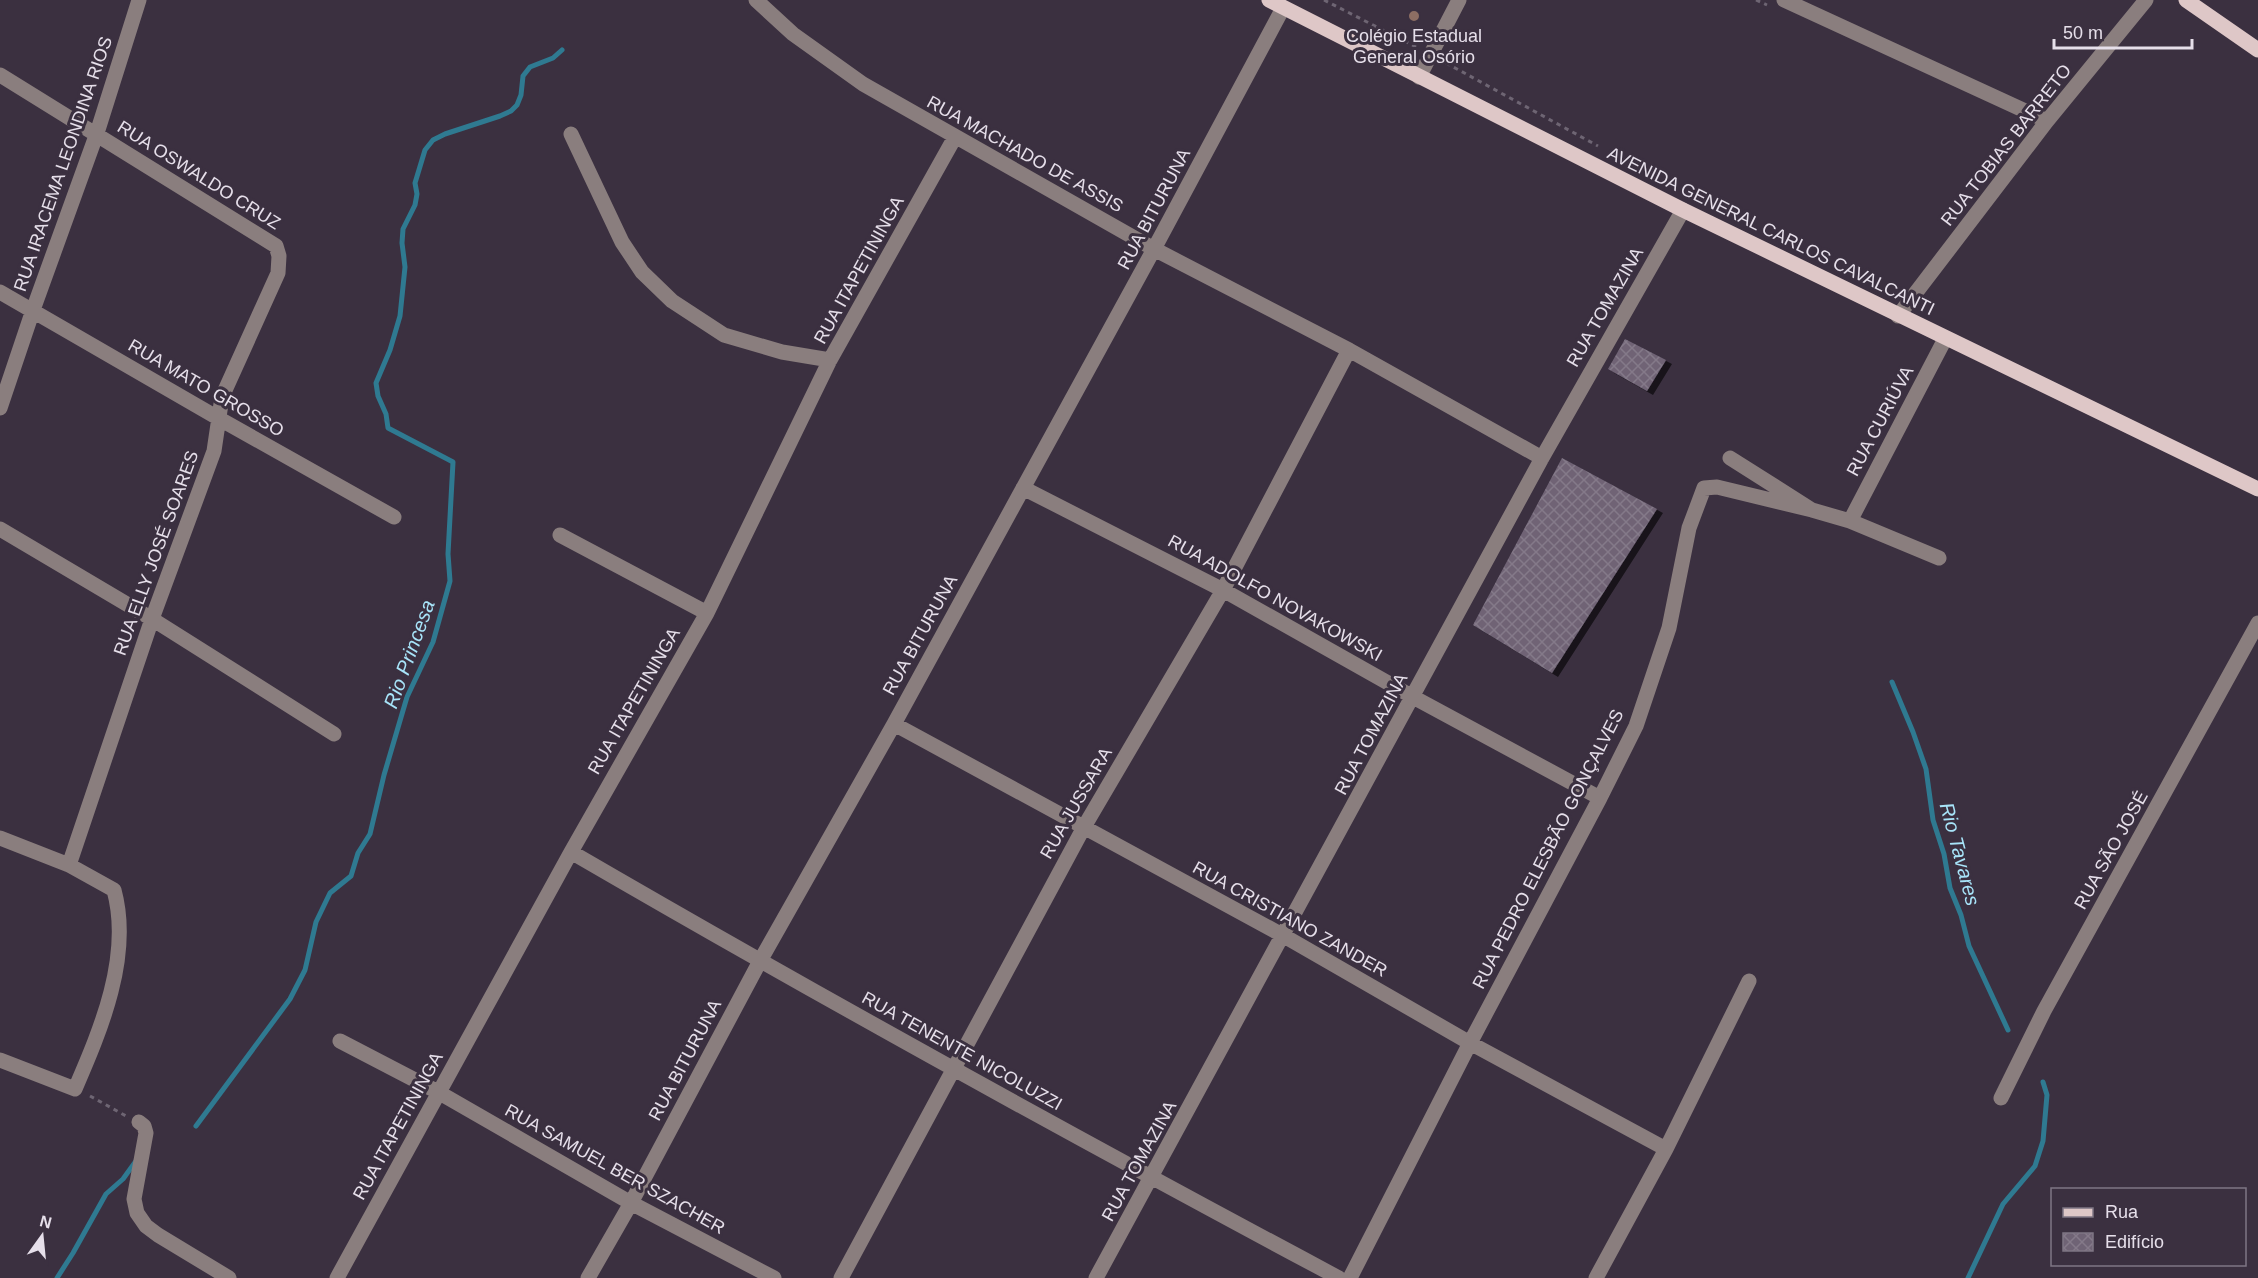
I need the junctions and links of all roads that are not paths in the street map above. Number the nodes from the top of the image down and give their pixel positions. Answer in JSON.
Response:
{"nodes":[{"id":1,"x":140,"y":0,"type":"edge"},
{"id":2,"x":756,"y":0,"type":"edge"},
{"id":3,"x":1459,"y":0,"type":"edge"},
{"id":4,"x":1784,"y":0,"type":"edge"},
{"id":5,"x":2146,"y":0,"type":"edge"},
{"id":6,"x":2186,"y":0,"type":"edge"},
{"id":7,"x":1276,"y":4,"type":"edge"},
{"id":8,"x":2258,"y":50,"type":"edge"},
{"id":9,"x":0,"y":75,"type":"edge"},
{"id":10,"x":1419,"y":77,"type":"junction"},
{"id":11,"x":2047,"y":121,"type":"junction"},
{"id":12,"x":97,"y":133,"type":"junction"},
{"id":13,"x":571,"y":134,"type":"dead end"},
{"id":14,"x":955,"y":138,"type":"junction"},
{"id":15,"x":1683,"y":210,"type":"junction"},
{"id":16,"x":1155,"y":249,"type":"junction"},
{"id":17,"x":279,"y":256,"type":"joint"},
{"id":18,"x":0,"y":292,"type":"edge"},
{"id":19,"x":33,"y":310,"type":"junction"},
{"id":20,"x":1898,"y":316,"type":"junction"},
{"id":21,"x":1946,"y":339,"type":"junction"},
{"id":22,"x":1349,"y":350,"type":"junction"},
{"id":23,"x":830,"y":360,"type":"junction"},
{"id":24,"x":0,"y":408,"type":"edge"},
{"id":25,"x":218,"y":418,"type":"junction"},
{"id":26,"x":1542,"y":458,"type":"junction"},
{"id":27,"x":1730,"y":458,"type":"dead end"},
{"id":28,"x":1023,"y":488,"type":"junction"},
{"id":29,"x":2258,"y":489,"type":"edge"},
{"id":30,"x":1812,"y":510,"type":"junction"},
{"id":31,"x":394,"y":517,"type":"dead end"},
{"id":32,"x":1850,"y":521,"type":"junction"},
{"id":33,"x":0,"y":529,"type":"edge"},
{"id":34,"x":560,"y":535,"type":"dead end"},
{"id":35,"x":1939,"y":558,"type":"dead end"},
{"id":36,"x":1223,"y":590,"type":"junction"},
{"id":37,"x":707,"y":613,"type":"junction"},
{"id":38,"x":152,"y":618,"type":"junction"},
{"id":39,"x":2258,"y":623,"type":"edge"},
{"id":40,"x":1413,"y":697,"type":"junction"},
{"id":41,"x":894,"y":724,"type":"junction"},
{"id":42,"x":334,"y":734,"type":"dead end"},
{"id":43,"x":1600,"y":798,"type":"junction"},
{"id":44,"x":1084,"y":827,"type":"junction"},
{"id":45,"x":0,"y":838,"type":"edge"},
{"id":46,"x":571,"y":852,"type":"junction"},
{"id":47,"x":69,"y":865,"type":"junction"},
{"id":48,"x":1284,"y":936,"type":"junction"},
{"id":49,"x":759,"y":961,"type":"junction"},
{"id":50,"x":1749,"y":981,"type":"dead end"},
{"id":51,"x":340,"y":1041,"type":"dead end"},
{"id":52,"x":1470,"y":1043,"type":"junction"},
{"id":53,"x":0,"y":1060,"type":"edge"},
{"id":54,"x":952,"y":1069,"type":"junction"},
{"id":55,"x":438,"y":1092,"type":"junction"},
{"id":56,"x":2001,"y":1098,"type":"dead end"},
{"id":57,"x":139,"y":1122,"type":"road end"},
{"id":58,"x":1666,"y":1149,"type":"junction"},
{"id":59,"x":1152,"y":1178,"type":"junction"},
{"id":60,"x":631,"y":1203,"type":"junction"},
{"id":61,"x":229,"y":1278,"type":"edge"},
{"id":62,"x":337,"y":1278,"type":"edge"},
{"id":63,"x":588,"y":1278,"type":"edge"},
{"id":64,"x":774,"y":1278,"type":"edge"},
{"id":65,"x":840,"y":1278,"type":"edge"},
{"id":66,"x":1096,"y":1278,"type":"edge"},
{"id":67,"x":1339,"y":1278,"type":"edge"},
{"id":68,"x":1350,"y":1278,"type":"edge"},
{"id":69,"x":1596,"y":1278,"type":"edge"}],
"edges":[{"from":1,"to":12,"type":"street","name":"RUA IRACEMA LEONDINA RIOS"},
{"from":2,"to":14,"type":"street","name":"RUA MACHADO DE ASSIS"},
{"from":3,"to":10,"type":"street"},
{"from":4,"to":11,"type":"street"},
{"from":5,"to":11,"type":"street","name":"RUA TOBIAS BARRETO"},
{"from":6,"to":8,"type":"main road"},
{"from":7,"to":10,"type":"main road","name":"AVENIDA GENERAL CARLOS CAVALCANTI"},
{"from":7,"to":16,"type":"street","name":"RUA BITURUNA"},
{"from":9,"to":12,"type":"street","name":"RUA OSWALDO CRUZ"},
{"from":10,"to":15,"type":"main road","name":"AVENIDA GENERAL CARLOS CAVALCANTI"},
{"from":11,"to":20,"type":"street","name":"RUA TOBIAS BARRETO"},
{"from":12,"to":17,"type":"street","name":"RUA OSWALDO CRUZ"},
{"from":12,"to":19,"type":"street","name":"RUA IRACEMA LEONDINA RIOS"},
{"from":13,"to":23,"type":"street"},
{"from":14,"to":16,"type":"street","name":"RUA MACHADO DE ASSIS"},
{"from":14,"to":23,"type":"street","name":"RUA ITAPETININGA"},
{"from":15,"to":20,"type":"main road","name":"AVENIDA GENERAL CARLOS CAVALCANTI"},
{"from":15,"to":26,"type":"street","name":"RUA TOMAZINA"},
{"from":16,"to":22,"type":"street","name":"RUA MACHADO DE ASSIS"},
{"from":16,"to":28,"type":"street","name":"RUA BITURUNA"},
{"from":17,"to":25,"type":"street","name":"RUA ELLY JOSÉ SOARES"},
{"from":18,"to":19,"type":"street","name":"RUA MATO GROSSO"},
{"from":19,"to":24,"type":"street","name":"RUA IRACEMA LEONDINA RIOS"},
{"from":19,"to":25,"type":"street","name":"RUA MATO GROSSO"},
{"from":20,"to":21,"type":"main road","name":"AVENIDA GENERAL CARLOS CAVALCANTI"},
{"from":21,"to":29,"type":"main road","name":"AVENIDA GENERAL CARLOS CAVALCANTI"},
{"from":21,"to":32,"type":"street","name":"RUA CURIÚVA"},
{"from":22,"to":26,"type":"street","name":"RUA MACHADO DE ASSIS"},
{"from":22,"to":36,"type":"street","name":"RUA JUSSARA"},
{"from":23,"to":37,"type":"street","name":"RUA ITAPETININGA"},
{"from":25,"to":31,"type":"street","name":"RUA MATO GROSSO"},
{"from":25,"to":38,"type":"street","name":"RUA ELLY JOSÉ SOARES"},
{"from":26,"to":40,"type":"street","name":"RUA TOMAZINA"},
{"from":27,"to":30,"type":"street"},
{"from":28,"to":36,"type":"street","name":"RUA ADOLFO NOVAKOWSKI"},
{"from":28,"to":41,"type":"street","name":"RUA BITURUNA"},
{"from":30,"to":32,"type":"street"},
{"from":30,"to":43,"type":"street","name":"RUA PEDRO ELESBÃO GONÇALVES"},
{"from":32,"to":35,"type":"street"},
{"from":33,"to":38,"type":"street"},
{"from":34,"to":37,"type":"street"},
{"from":36,"to":40,"type":"street","name":"RUA ADOLFO NOVAKOWSKI"},
{"from":36,"to":44,"type":"street","name":"RUA JUSSARA"},
{"from":37,"to":46,"type":"street","name":"RUA ITAPETININGA"},
{"from":38,"to":42,"type":"street"},
{"from":38,"to":47,"type":"street","name":"RUA ELLY JOSÉ SOARES"},
{"from":39,"to":56,"type":"street","name":"RUA SÃO JOSÉ"},
{"from":40,"to":43,"type":"street","name":"RUA ADOLFO NOVAKOWSKI"},
{"from":40,"to":48,"type":"street","name":"RUA TOMAZINA"},
{"from":41,"to":44,"type":"street","name":"RUA CRISTIANO ZANDER"},
{"from":41,"to":49,"type":"street","name":"RUA BITURUNA"},
{"from":43,"to":52,"type":"street","name":"RUA PEDRO ELESBÃO GONÇALVES"},
{"from":44,"to":48,"type":"street","name":"RUA CRISTIANO ZANDER"},
{"from":44,"to":54,"type":"street","name":"RUA JUSSARA"},
{"from":45,"to":47,"type":"street"},
{"from":46,"to":49,"type":"street","name":"RUA TENENTE NICOLUZZI"},
{"from":46,"to":55,"type":"street","name":"RUA ITAPETININGA"},
{"from":47,"to":53,"type":"street"},
{"from":48,"to":52,"type":"street","name":"RUA CRISTIANO ZANDER"},
{"from":48,"to":59,"type":"street","name":"RUA TOMAZINA"},
{"from":49,"to":54,"type":"street","name":"RUA TENENTE NICOLUZZI"},
{"from":49,"to":60,"type":"street","name":"RUA BITURUNA"},
{"from":50,"to":58,"type":"street"},
{"from":51,"to":55,"type":"street","name":"RUA SAMUEL BER SZACHER"},
{"from":52,"to":58,"type":"street","name":"RUA CRISTIANO ZANDER"},
{"from":52,"to":68,"type":"street","name":"RUA PEDRO ELESBÃO GONÇALVES"},
{"from":54,"to":59,"type":"street","name":"RUA TENENTE NICOLUZZI"},
{"from":54,"to":65,"type":"street","name":"RUA JUSSARA"},
{"from":55,"to":60,"type":"street","name":"RUA SAMUEL BER SZACHER"},
{"from":55,"to":62,"type":"street","name":"RUA ITAPETININGA"},
{"from":57,"to":61,"type":"street"},
{"from":58,"to":69,"type":"street"},
{"from":59,"to":66,"type":"street","name":"RUA TOMAZINA"},
{"from":59,"to":67,"type":"street","name":"RUA TENENTE NICOLUZZI"},
{"from":60,"to":63,"type":"street","name":"RUA BITURUNA"},
{"from":60,"to":64,"type":"street","name":"RUA SAMUEL BER SZACHER"}]}
